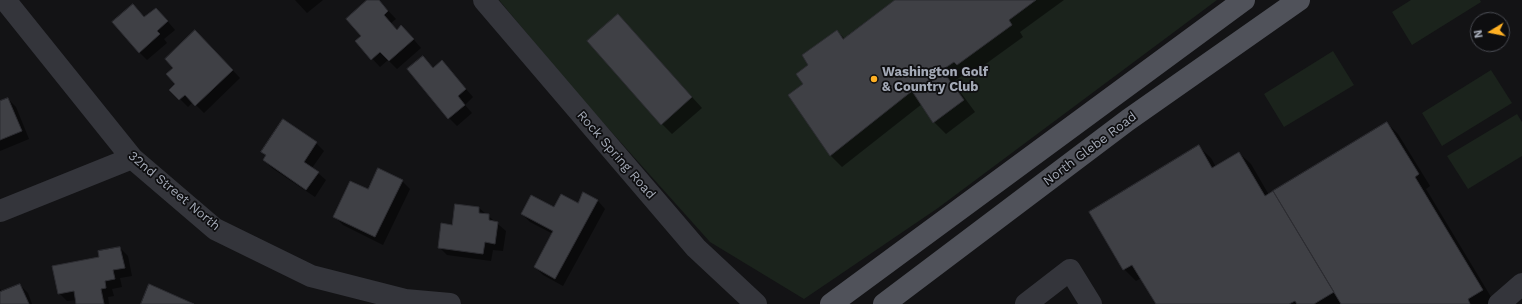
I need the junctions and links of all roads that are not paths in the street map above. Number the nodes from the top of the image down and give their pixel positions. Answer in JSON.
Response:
{"nodes":[{"id":1,"x":5,"y":0,"type":"edge"},
{"id":2,"x":484,"y":0,"type":"edge"},
{"id":3,"x":1244,"y":0,"type":"edge"},
{"id":4,"x":1299,"y":0,"type":"edge"},
{"id":5,"x":132,"y":158,"type":"junction"},
{"id":6,"x":0,"y":211,"type":"edge"},
{"id":7,"x":1522,"y":284,"type":"edge"},
{"id":8,"x":450,"y":304,"type":"edge"},
{"id":9,"x":756,"y":304,"type":"edge"},
{"id":10,"x":831,"y":304,"type":"edge"},
{"id":11,"x":884,"y":304,"type":"edge"},
{"id":12,"x":1026,"y":304,"type":"edge"},
{"id":13,"x":1091,"y":304,"type":"edge"},
{"id":14,"x":1500,"y":304,"type":"edge"}],
"edges":[{"from":1,"to":5,"type":"street","name":"32nd Street North"},
{"from":2,"to":9,"type":"street","name":"Rock Spring Road"},
{"from":3,"to":10,"type":"main road","name":"North Glebe Road"},
{"from":4,"to":11,"type":"main road","name":"North Glebe Road"},
{"from":5,"to":6,"type":"street"},
{"from":5,"to":8,"type":"street","name":"32nd Street North"},
{"from":7,"to":14,"type":"street"},
{"from":12,"to":13,"type":"street"}]}
